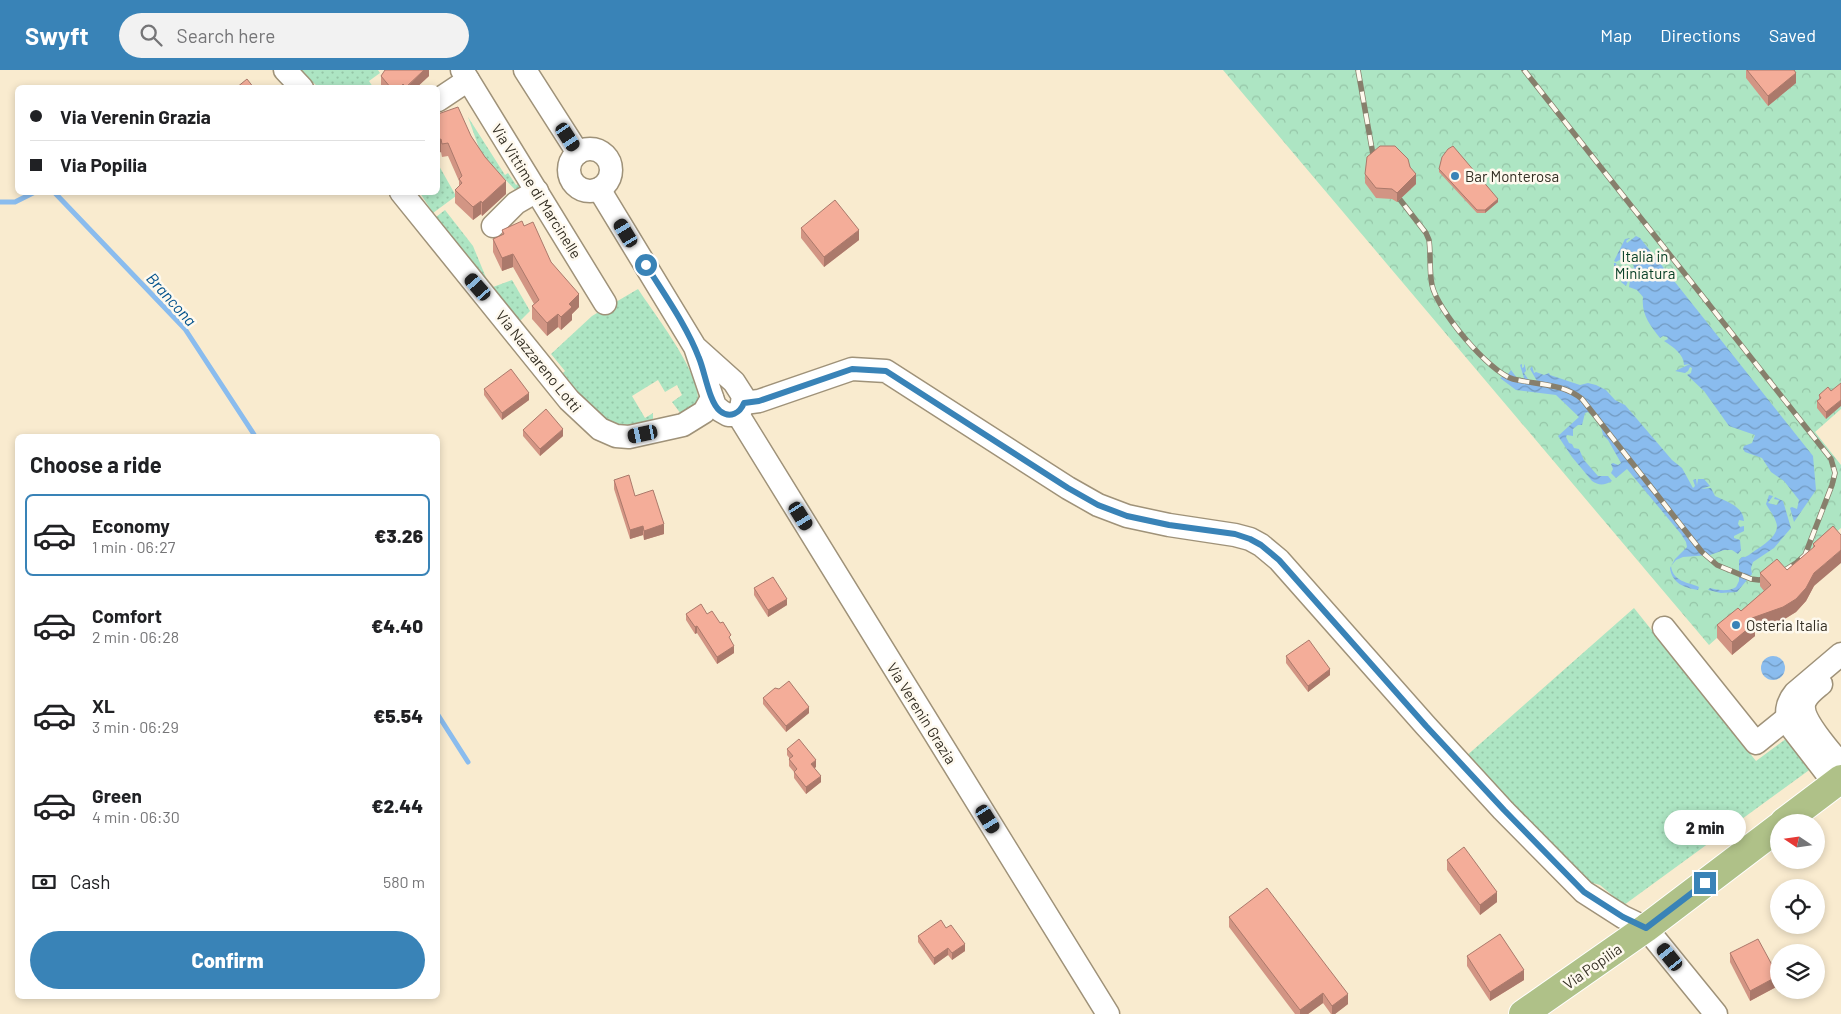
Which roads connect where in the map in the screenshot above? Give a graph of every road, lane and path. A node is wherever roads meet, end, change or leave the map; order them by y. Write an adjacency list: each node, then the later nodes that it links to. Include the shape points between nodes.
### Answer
1 (286, 70): 4 (street)
2 (525, 70): 6 (street)
3 (465, 75): 5 (street, Via Vittime di Marcinelle); 8 (street, Via Vittime di Marcinelle)
4 (299, 85)
5 (440, 98)
6 (578, 153): 7 (street, via 569,169 572,181 581,189); 7 (street, via 595,150 608,161 610,177)
7 (599, 189): 12 (street, Via Verenin Grazia)
8 (537, 192): 10 (street, via 516,203); 11 (street, Via Vittime di Marcinelle)
9 (403, 195): 15 (street, Via Nazzareno Lotti, via 570,400 600,429 629,437)
10 (493, 226)
11 (605, 303)
12 (695, 347): 13 (street, Via Verenin Grazia); 14 (street, Via Verenin Grazia, via 741,391)
13 (712, 398): 14 (street, Via Verenin Grazia, via 721,412); 15 (street, Via Nazzareno Lotti, via 704,412)
14 (736, 410): 15 (street); 23 (street, via 852,369 886,371 1098,505 1127,516 1169,525 1235,534 1261,545 1279,560 1490,796 1584,892); 24 (street, Via Verenin Grazia)
15 (683, 425)
16 (1664, 628): 19 (street, via 1756,743)
17 (1841, 654): 19 (street, via 1789,700)
18 (1841, 667): 20 (street, via 1810,693 1804,711)
19 (1787, 718): 20 (street)
20 (1839, 776): 21 (main road)
21 (1794, 814)
22 (1770, 834): 23 (main road, Via Popilia)
23 (1646, 928): 25 (main road, Via Popilia); 26 (street)
24 (1108, 1014)
25 (1523, 1014)
26 (1716, 1014)

